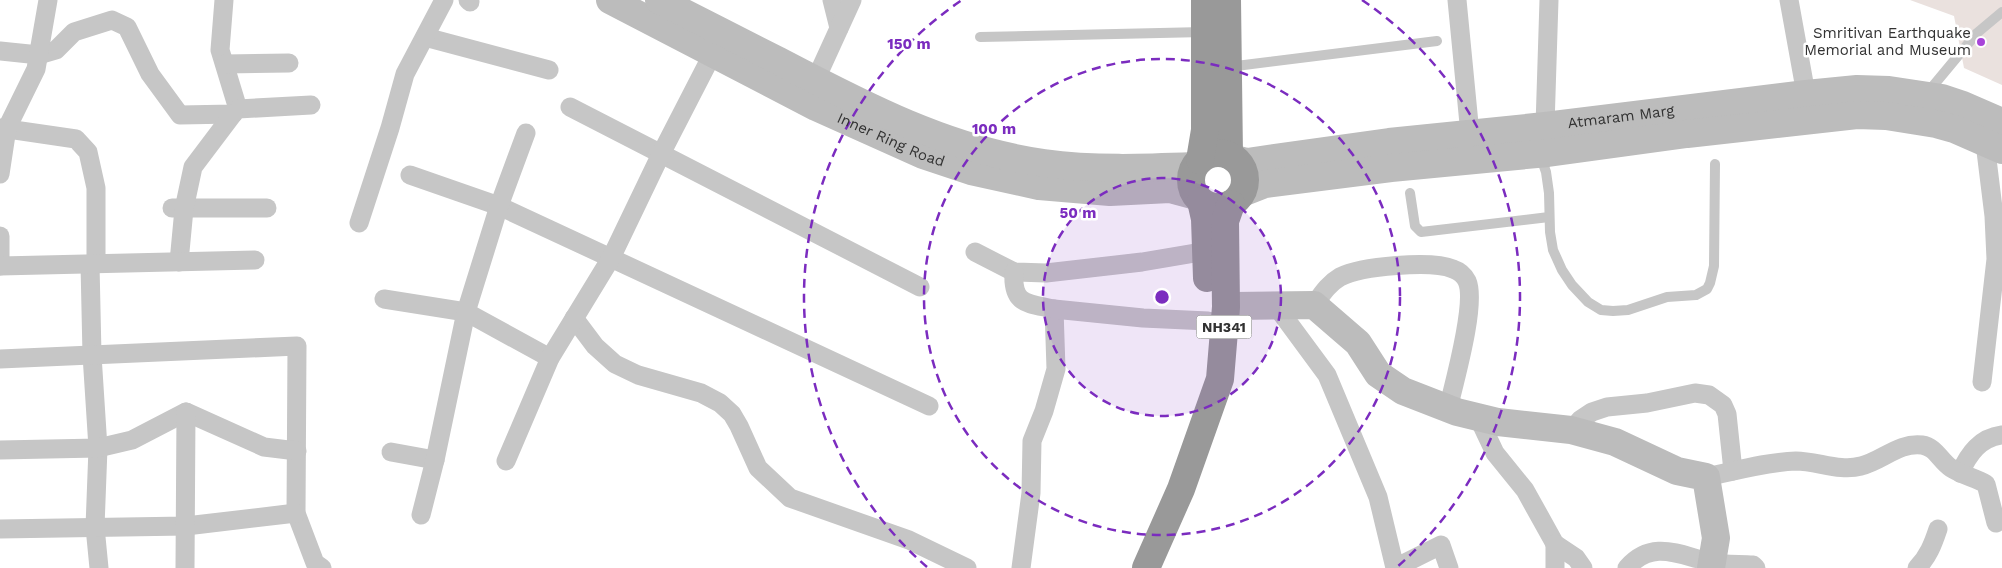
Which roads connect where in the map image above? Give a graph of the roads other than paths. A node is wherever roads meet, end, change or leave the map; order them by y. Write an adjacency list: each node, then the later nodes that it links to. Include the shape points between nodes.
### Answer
1 (48, 0): 21 (street)
2 (224, 0): 23 (street, via 220,50)
3 (444, 0): 16 (street)
4 (610, 0): 20 (main road, Inner Ring Road)
5 (659, 0): 26 (main road, Inner Ring Road)
6 (832, 0): 14 (street)
7 (852, 0): 14 (street)
8 (1205, 0): 15 (highway, NH341)
9 (1227, 0): 24 (highway, NH341)
10 (1457, 0): 36 (street)
11 (1549, 0): 33 (street)
12 (1789, 0): 27 (street)
13 (2002, 12): 28 (lane, via 1977,34)
14 (839, 28): 26 (street)
15 (1205, 32): 17 (lane); 41 (highway, NH341, via 1205,130)
16 (425, 37): 25 (street); 52 (street, via 404,74)
17 (980, 37)
18 (1437, 41): 24 (lane)
19 (0, 51): 21 (street)
20 (714, 53): 39 (street); 46 (main road, Inner Ring Road, via 816,107 924,155 972,171 1040,186 1110,192 1170,190)
21 (39, 55): 31 (street, via 56,50 74,32 112,20 127,27 150,74 180,115); 34 (street, via 36,69)
22 (289, 63): 23 (street)
23 (224, 64): 31 (street)
24 (1227, 67): 40 (highway, NH341)
25 (550, 70)
26 (815, 81): 41 (main road, Inner Ring Road, via 932,134 977,149 1043,163 1111,169)
27 (1806, 94): 28 (main road, Atmaram Marg, via 1857,89); 33 (main road, Atmaram Marg)
28 (1926, 95): 32 (main road, Atmaram Marg, via 1963,105)
29 (311, 104): 31 (street)
30 (570, 107): 39 (street)
31 (236, 112): 49 (street, via 193,166)
32 (2002, 122)
33 (1545, 126): 36 (main road, Atmaram Marg)
34 (4, 128): 43 (street); 59 (street, via 76,139 88,152 96,188)
35 (526, 133): 48 (street)
36 (1470, 134): 40 (main road, Atmaram Marg, via 1247,162)
37 (1994, 147): 38 (main road, Atmaram Marg, via 1936,124 1858,115); 74 (street, via 1996,259)
38 (1539, 153): 47 (main road, Atmaram Marg, via 1265,184); 51 (lane, via 1546,172)
39 (661, 154): 56 (street); 62 (street)
40 (1232, 157): 41 (highway, via 1214,153); 47 (highway, NH341, via 1241,164 1245,179)
41 (1197, 163): 46 (highway, NH341, via 1191,181)
42 (1715, 164): 51 (lane, via 1713,273 1707,289 1696,295 1653,300 1628,310 1601,310 1588,302 1562,270 1553,250)
43 (0, 174)
44 (410, 174): 48 (street)
45 (1410, 193): 51 (lane, via 1416,226 1421,232)
46 (1199, 198): 47 (highway, via 1216,207); 54 (highway, NH341, via 1206,219)
47 (1236, 199): 81 (highway, NH341, via 1225,221 1226,307 1220,379)
48 (499, 206): 56 (street); 68 (street)
49 (177, 208): 50 (street); 58 (street)
50 (267, 208)
51 (1549, 217)
52 (359, 223)
53 (0, 236): 60 (street)
54 (1206, 251): 61 (street, via 1046,273); 70 (highway, NH341)
55 (975, 252): 61 (street)
56 (610, 258): 69 (street); 75 (street)
57 (255, 260): 58 (street)
58 (179, 262): 59 (street)
59 (93, 264): 60 (street); 71 (street)
60 (0, 266)
61 (1014, 272): 67 (street, via 1013,286 1021,299)
62 (920, 287)
63 (384, 299): 68 (street)
64 (1314, 305): 66 (main road); 76 (main road, via 1358,343 1378,374 1403,391); 76 (street, via 1328,285 1342,276 1363,270 1440,265 1462,274 1470,290 1467,326)
65 (1236, 306): 66 (main road)
66 (1276, 306): 107 (street, via 1328,375 1378,497 1395,568 1441,544)
67 (1054, 309): 70 (street); 105 (street, via 1056,369 1032,441 1031,493)
68 (466, 312): 72 (street); 86 (street)
69 (574, 318): 72 (street); 104 (street, via 595,346 616,364 638,375 700,393 720,403 732,414 758,468 790,498 909,540)
70 (1208, 321): 81 (highway, NH341, via 1206,376)
71 (92, 355): 73 (street); 82 (street); 84 (street, via 297,346)
72 (550, 358): 87 (street)
73 (0, 359)
74 (1982, 382)
75 (929, 406)
76 (1448, 409): 78 (main road)
77 (186, 412): 82 (street, via 132,440); 84 (street, via 264,447); 95 (street)
78 (1478, 417): 79 (main road); 99 (street, via 1495,453 1525,490)
79 (1571, 430): 88 (street, via 1592,412 1607,407 1695,393 1709,395 1723,405 1726,414); 90 (main road, via 1615,442 1677,471)
80 (2002, 434): 89 (street, via 1981,441 1967,457)
81 (1196, 447): 106 (highway, NH341)
82 (98, 448): 83 (street); 96 (street)
83 (0, 450)
84 (297, 451): 92 (street)
85 (391, 452): 86 (street)
86 (435, 460): 93 (street)
87 (506, 461)
88 (1733, 471): 89 (street, via 1797,461 1844,468 1860,467 1905,445 1923,445 1934,450 1950,468); 90 (street)
89 (1960, 472): 91 (street, via 1986,484)
90 (1706, 477): 100 (main road, via 1716,538)
91 (1996, 497): 94 (street)
92 (296, 513): 95 (street); 103 (street, via 315,564)
93 (421, 515)
94 (1996, 523)
95 (186, 526): 96 (street); 102 (street)
96 (96, 527): 97 (street); 101 (street)
97 (0, 529)
98 (1938, 529): 112 (street, via 1928,554)
99 (1555, 544): 108 (street); 109 (street, via 1576,558)
100 (1711, 565): 110 (street, via 1668,551 1656,551 1645,554); 111 (street, via 1753,565)
101 (99, 568)
102 (185, 568)
103 (322, 568)
104 (967, 568)
105 (1021, 568)
106 (1146, 568)
107 (1449, 568)
108 (1555, 568)
109 (1583, 568)
110 (1626, 568)
111 (1756, 568)
112 (1917, 568)

